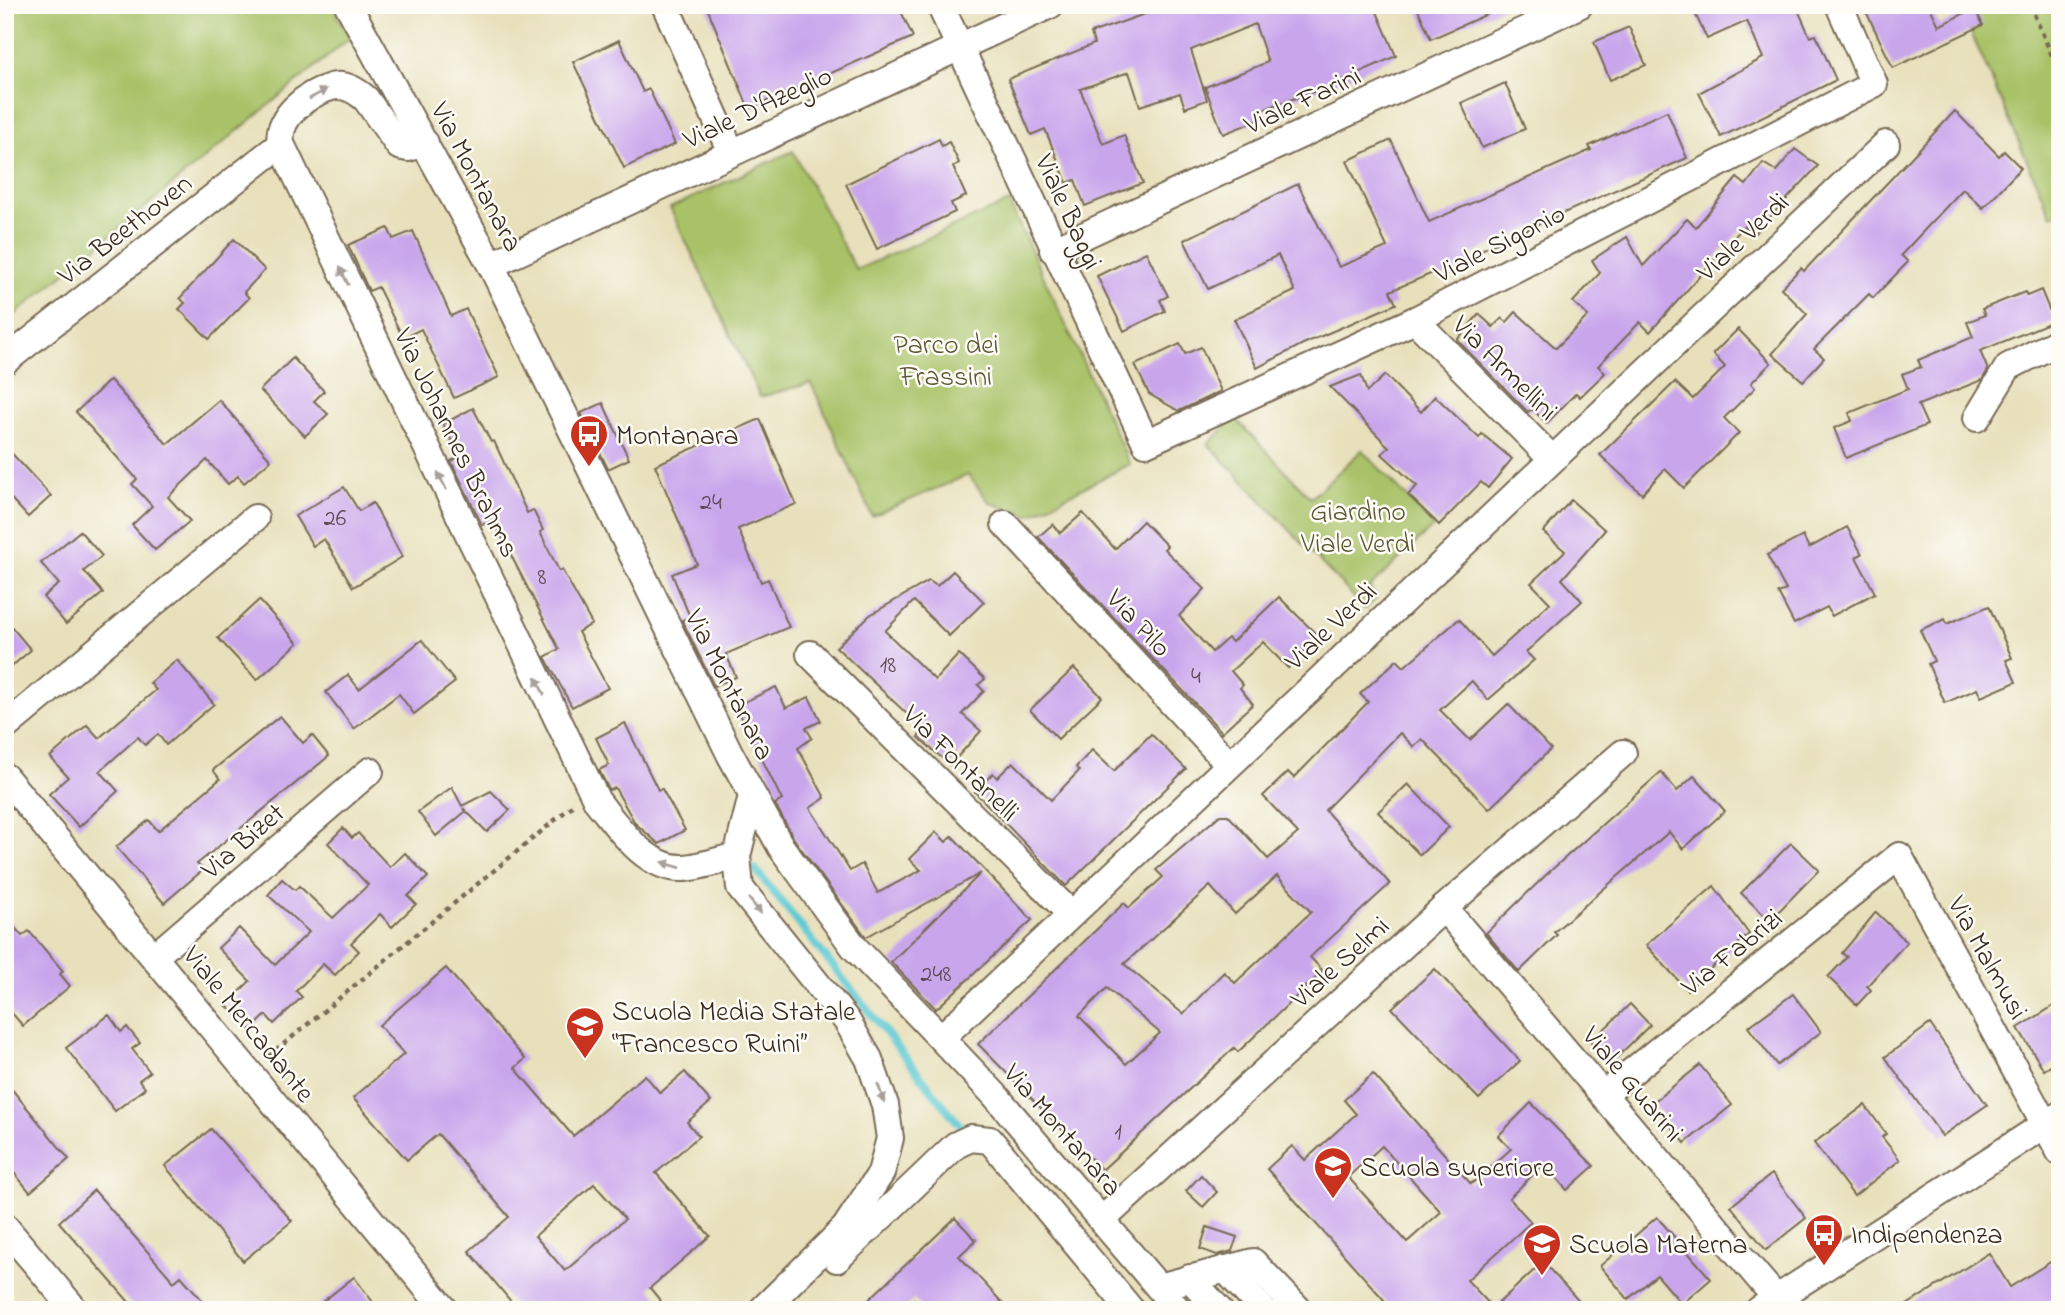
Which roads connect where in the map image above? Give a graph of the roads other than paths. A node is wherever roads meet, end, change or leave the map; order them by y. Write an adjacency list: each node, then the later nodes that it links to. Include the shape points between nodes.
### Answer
1 (348, 5): 8 (street, Via Montanara)
2 (665, 5): 11 (street)
3 (940, 5): 7 (street, Viale Baggi)
4 (1050, 5): 7 (street, Viale D'Azeglio)
5 (1579, 5): 12 (street, Viale Farini)
6 (1839, 5): 14 (street, Viale Sigonio, via 1874,84)
7 (959, 47): 11 (street, Viale D'Azeglio); 12 (street, Viale Baggi)
8 (425, 143): 9 (street, one-way to 8, via 279,133 291,112 340,86 366,99 398,146); 13 (street, Via Montanara)
9 (281, 144): 16 (street, Via Beethoven); 29 (street, Via Johannes Brahms, one-way to 9, via 683,868 661,863 638,849 591,790)
10 (1886, 144): 19 (street, Viale Verdi)
11 (731, 152): 13 (street, Viale D'Azeglio)
12 (1053, 250): 18 (street, Viale Baggi)
13 (491, 265): 28 (street, Via Montanara)
14 (1415, 320): 18 (street, Viale Sigonio); 19 (street, Via Armellini)
15 (2060, 341): 17 (street, via 2008,367)
16 (5, 361)
17 (1978, 418)
18 (1146, 443)
19 (1551, 458): 25 (street, Viale Verdi)
20 (255, 518): 23 (street)
21 (1005, 524): 25 (street, Via Pilo)
22 (810, 654): 32 (street, Via Fontanelli)
23 (5, 727)
24 (1623, 753): 31 (street, Viale Selmi)
25 (1229, 764): 32 (street, Viale Verdi)
26 (370, 771): 33 (street, Via Bizet)
27 (5, 777): 33 (street, Viale Mercadante)
28 (751, 796): 29 (street); 34 (street, Via Montanara, via 781,847 854,947)
29 (737, 856): 41 (street, one-way to 41, via 740,888 847,1021 869,1059 885,1105 890,1138 881,1173 845,1228)
30 (1899, 856): 35 (street, Via Fabrizi); 36 (street, Via Malmusi)
31 (1444, 908): 35 (street, Viale Guarini); 38 (street, Viale Selmi)
32 (1071, 914): 34 (street, Viale Verdi)
33 (155, 956): 46 (street, Viale Mercadante)
34 (941, 1038): 38 (street, Via Montanara)
35 (1603, 1095): 44 (street, Viale Guarini)
36 (2052, 1120): 37 (street, Via Malmusi); 44 (street)
37 (2060, 1152)
38 (1102, 1220): 43 (street, Via Montanara)
39 (5, 1227): 45 (street)
40 (1225, 1269): 42 (street); 51 (street); 52 (street, via 1253,1262)
41 (797, 1278): 47 (street); 48 (street, via 819,1276 956,1145 971,1138 989,1140)
42 (1190, 1278): 43 (street); 50 (street)
43 (1159, 1287): 49 (street, Via Montanara)
44 (1767, 1304)
45 (75, 1310)
46 (445, 1310)
47 (762, 1310)
48 (1131, 1310)
49 (1178, 1310)
50 (1219, 1310)
51 (1263, 1310)
52 (1300, 1310)

